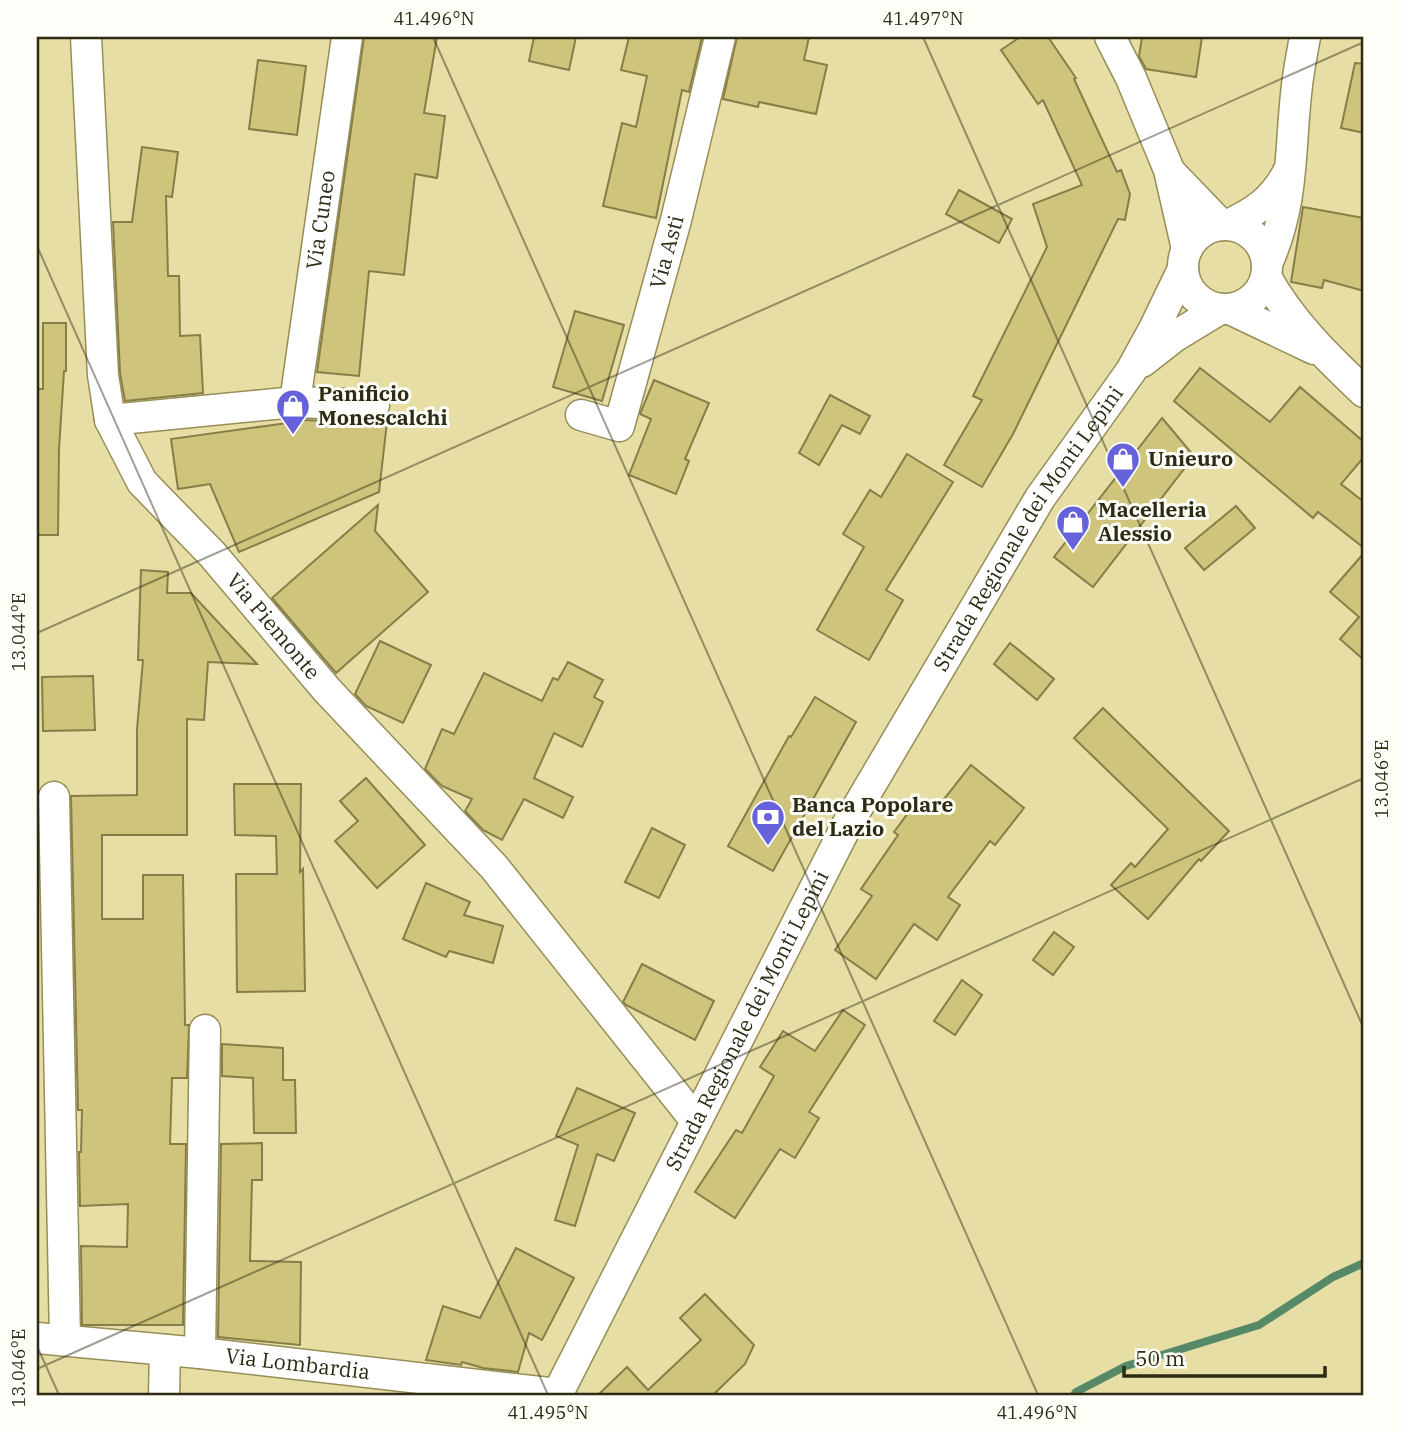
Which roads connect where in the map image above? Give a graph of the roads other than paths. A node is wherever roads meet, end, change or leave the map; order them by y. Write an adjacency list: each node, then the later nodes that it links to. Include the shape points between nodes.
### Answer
1 (86, 37): 18 (street, Via Piemonte, via 103,375)
2 (347, 37): 15 (street, Via Cuneo)
3 (720, 37): 17 (street, Via Asti, via 619,426)
4 (1110, 37): 7 (street)
5 (1305, 37): 6 (street)
6 (1291, 166): 8 (street, via 1271,199); 10 (street, via 1284,218)
7 (1169, 170): 8 (street); 9 (street)
8 (1224, 225): 9 (street, via 1201,232); 10 (street, via 1250,233 1264,253)
9 (1185, 259): 11 (street, via 1190,291 1199,300); 13 (street, Strada Regionale dei Monti Lepini)
10 (1266, 271): 11 (street, via 1255,296 1244,305); 12 (street, via 1291,316)
11 (1225, 309): 12 (street); 13 (street, Strada Regionale dei Monti Lepini, via 1174,337)
12 (1324, 354): 14 (street)
13 (1131, 371): 21 (street, Strada Regionale dei Monti Lepini, via 1040,498 847,825)
14 (1364, 392)
15 (295, 402): 16 (street); 18 (street)
16 (374, 405)
17 (580, 415)
18 (110, 420): 21 (street, Via Piemonte, via 142,482 212,554 327,690 494,867)
19 (54, 797): 22 (street)
20 (205, 1030): 24 (street)
21 (696, 1121): 26 (street, Strada Regionale dei Monti Lepini)
22 (51, 1339): 23 (street, Via Lombardia)
23 (165, 1350): 24 (street, Via Lombardia); 25 (street)
24 (200, 1353): 26 (street, Via Lombardia)
25 (164, 1395)
26 (557, 1395)

